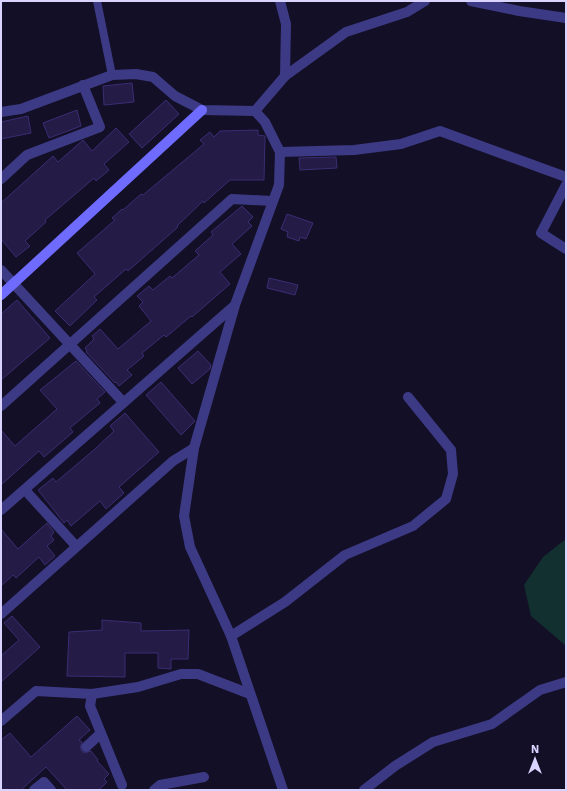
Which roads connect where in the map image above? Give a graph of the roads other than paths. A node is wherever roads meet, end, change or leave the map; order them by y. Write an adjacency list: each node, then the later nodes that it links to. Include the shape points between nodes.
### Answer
1 (97, 1): 6 (lane)
2 (280, 1): 7 (street, via 286,24)
3 (471, 1): 5 (street)
4 (419, 3): 7 (street, via 407,12 346,32)
5 (566, 18)
6 (112, 75): 8 (street); 9 (street, via 136,74 153,77 175,96)
7 (285, 76): 10 (street)
8 (82, 85): 11 (street, via 21,109); 14 (street, via 100,127 27,155)
9 (202, 110): 10 (street); 19 (street)
10 (255, 111): 12 (street, via 265,122)
11 (1, 112)
12 (280, 152): 13 (street, via 354,150 401,144 440,131); 16 (street, via 279,185)
13 (566, 177)
14 (1, 179)
15 (566, 185): 17 (street, via 541,233)
16 (272, 201): 21 (street); 22 (street, via 232,199)
17 (566, 248)
18 (1, 270): 19 (street)
19 (13, 284): 20 (street); 22 (street)
20 (1, 295)
21 (235, 305): 24 (street); 26 (street)
22 (69, 344): 24 (street); 25 (street)
23 (408, 397): 31 (street, via 450,450 454,474 446,499 413,526 345,555 285,602)
24 (124, 402): 27 (street)
25 (1, 406)
26 (194, 448): 29 (street, via 173,461); 31 (street, via 184,516 190,547)
27 (24, 490): 28 (street); 29 (street)
28 (1, 510)
29 (76, 546): 30 (street)
30 (1, 614)
31 (231, 636): 34 (street)
32 (566, 682): 44 (street, via 540,690 492,724 433,742)
33 (92, 694): 34 (street, via 138,687 182,674 198,674); 35 (street, via 36,691); 36 (street, via 90,706)
34 (250, 694): 43 (street)
35 (1, 722)
36 (100, 734): 37 (street); 39 (street)
37 (86, 747)
38 (204, 777): 42 (street, via 160,785)
39 (122, 786)
40 (34, 790): 41 (street, via 44,782)
41 (51, 790)
42 (154, 790)
43 (283, 790)
44 (364, 790)

